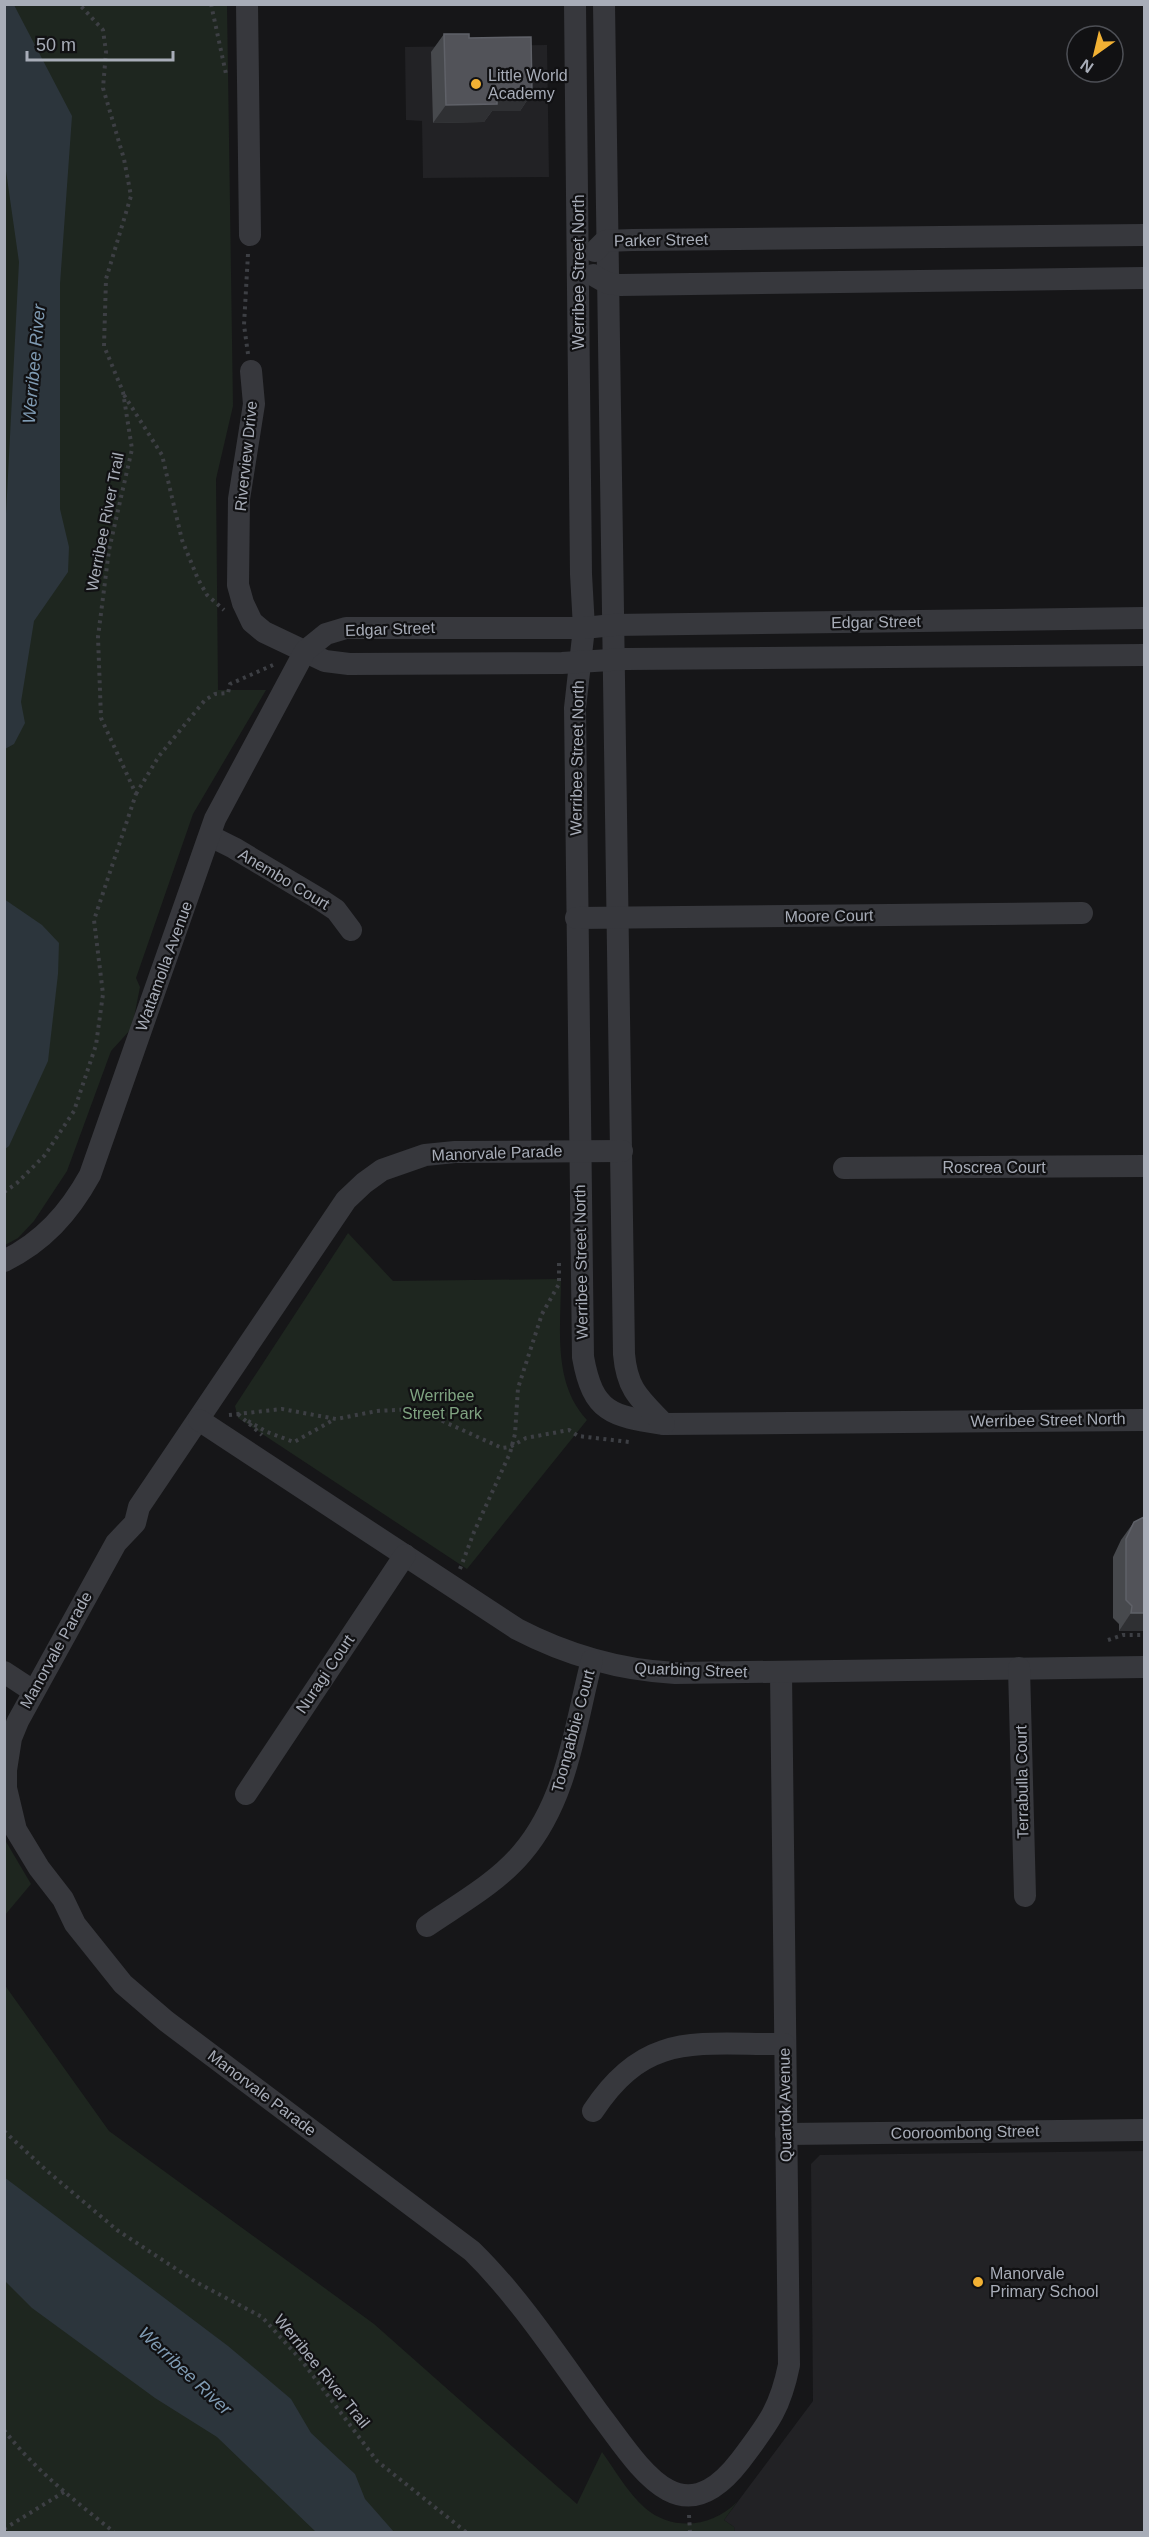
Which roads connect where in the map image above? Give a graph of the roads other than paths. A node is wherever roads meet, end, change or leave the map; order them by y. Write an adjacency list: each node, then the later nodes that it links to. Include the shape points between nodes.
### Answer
1 (247, 4): 4 (street)
2 (575, 4): 7 (street, Werribee Street North)
3 (604, 4): 6 (street, Werribee Street North)
4 (250, 235)
5 (1144, 235): 6 (street, Parker Street)
6 (605, 241): 7 (street, Parker Street); 9 (street, Werribee Street North)
7 (579, 267): 9 (street); 13 (street, Werribee Street North)
8 (1144, 278): 9 (street)
9 (607, 283): 12 (street, Werribee Street North)
10 (251, 372): 14 (street, Riverview Drive, via 254,404 239,499 238,585 252,622 264,632)
11 (1144, 618): 12 (street, Edgar Street)
12 (613, 625): 13 (street, Edgar Street); 16 (street, Werribee Street North)
13 (584, 628): 14 (street, Edgar Street, via 346,628 326,634); 17 (street, Werribee Street North)
14 (305, 651): 17 (street, Edgar Street, via 325,661 349,664); 18 (street, Wattamolla Avenue, via 215,819)
15 (1144, 655): 16 (street, Edgar Street)
16 (614, 661): 17 (street, Edgar Street); 21 (street, Werribee Street North)
17 (580, 663): 20 (street, Werribee Street North, via 575,708)
18 (210, 837): 22 (street, Anembo Court, via 321,900 336,910); 27 (street, Wattamolla Avenue, via 90,1175 61,1220)
19 (1082, 913): 21 (street, Moore Court)
20 (576, 918): 21 (street, Moore Court); 23 (street, Werribee Street North)
21 (618, 919): 24 (street, Werribee Street North)
22 (351, 930)
23 (579, 1150): 24 (street, Manorvale Parade); 28 (street, Manorvale Parade, via 425,1155 382,1170 346,1200 331,1220); 30 (street, Werribee Street North, via 583,1358 587,1381 604,1405 622,1417)
24 (622, 1151): 30 (street, Werribee Street North, via 626,1376 638,1397)
25 (1144, 1166): 26 (street, Roscrea Court)
26 (844, 1168)
27 (4, 1262)
28 (199, 1420): 31 (street, Quarbing Street); 37 (street, Manorvale Parade, via 139,1507 131,1528 116,1543)
29 (1144, 1420): 30 (street, Werribee Street North)
30 (664, 1424)
31 (405, 1555): 32 (street, Quarbing Street, via 539,1640); 38 (street, Nuragi Court)
32 (592, 1659): 36 (street, Quarbing Street, via 647,1671); 40 (street, Toongabbie Court, via 562,1782 547,1816 522,1854 495,1879)
33 (1144, 1667): 34 (street, Quarbing Street)
34 (1019, 1668): 36 (street, Quarbing Street); 39 (street, Terrabulla Court)
35 (4, 1672): 37 (street)
36 (781, 1672): 41 (street, Quartok Avenue)
37 (33, 1691): 45 (street, Manorvale Parade, via 10,1745 6,1788 9,1806 26,1848 57,1890 69,1917 109,1967 166,2021 472,2251 512,2296 628,2451 662,2486)
38 (246, 1794)
39 (1025, 1896)
40 (428, 1926)
41 (784, 2044): 42 (street, via 691,2045 659,2051 618,2078); 44 (street, Quartok Avenue)
42 (593, 2111)
43 (1144, 2130): 44 (street, Cooroombong Street)
44 (786, 2134): 45 (street, Quartok Avenue, via 789,2365 785,2386 775,2415 726,2480 708,2491)
45 (688, 2495)

